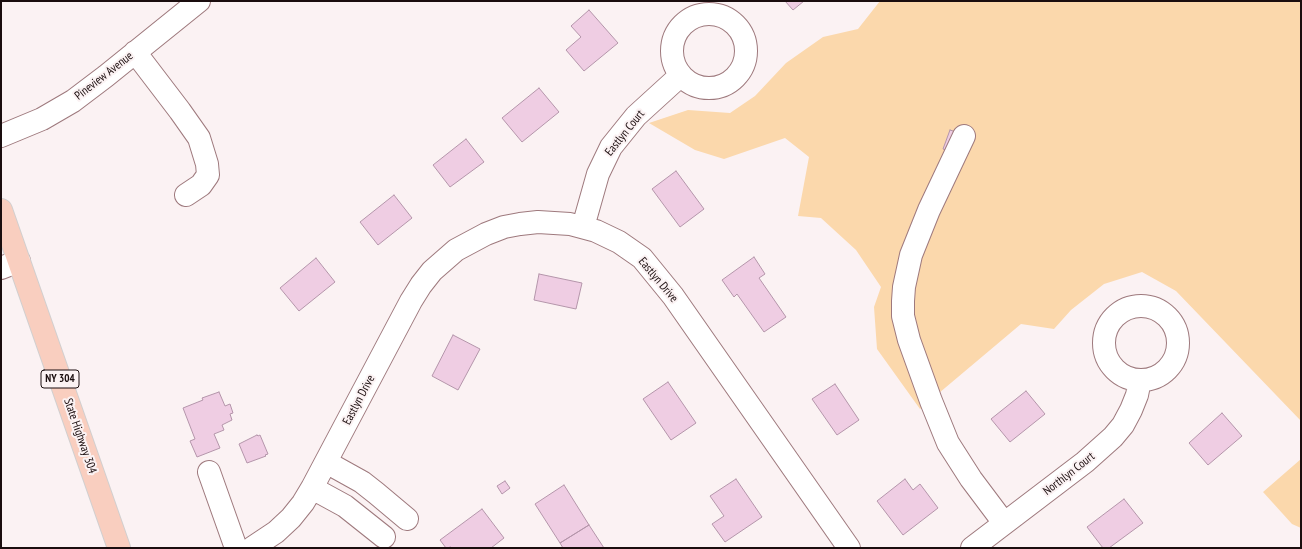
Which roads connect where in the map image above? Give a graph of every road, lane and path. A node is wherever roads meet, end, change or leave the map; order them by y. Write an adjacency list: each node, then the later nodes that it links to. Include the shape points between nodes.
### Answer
1 (199, 1): 2 (street, Pineview Avenue)
2 (135, 52): 4 (street, Pineview Avenue, via 68,104 42,119); 6 (street, via 199,138 208,175 201,185)
3 (681, 74): 8 (street, Eastlyn Court, via 636,116 611,148 598,174)
4 (1, 136)
5 (964, 136): 15 (street, via 911,255 904,287 904,316 911,347 948,443 971,480)
6 (186, 195)
7 (1, 210): 9 (main road, State Highway 304 / NY 304)
8 (583, 227): 11 (street, Eastlyn Drive, via 538,222 504,227 469,242 444,259 421,285 411,301); 20 (street, Eastlyn Drive, via 619,242 642,258 652,270 673,296)
9 (10, 264): 17 (main road, State Highway 304 / NY 304)
10 (1140, 380): 15 (street, Northlyn Court, via 1131,410 1113,438)
11 (326, 462): 13 (street, Eastlyn Drive); 14 (street, via 362,482)
12 (209, 472): 18 (street)
13 (312, 488): 16 (street, via 345,506); 19 (street, Eastlyn Drive, via 291,518)
14 (407, 519)
15 (1004, 523): 21 (street, Northlyn Court)
16 (384, 537)
17 (119, 548)
18 (236, 548)
19 (252, 548)
20 (849, 548)
21 (972, 548)

